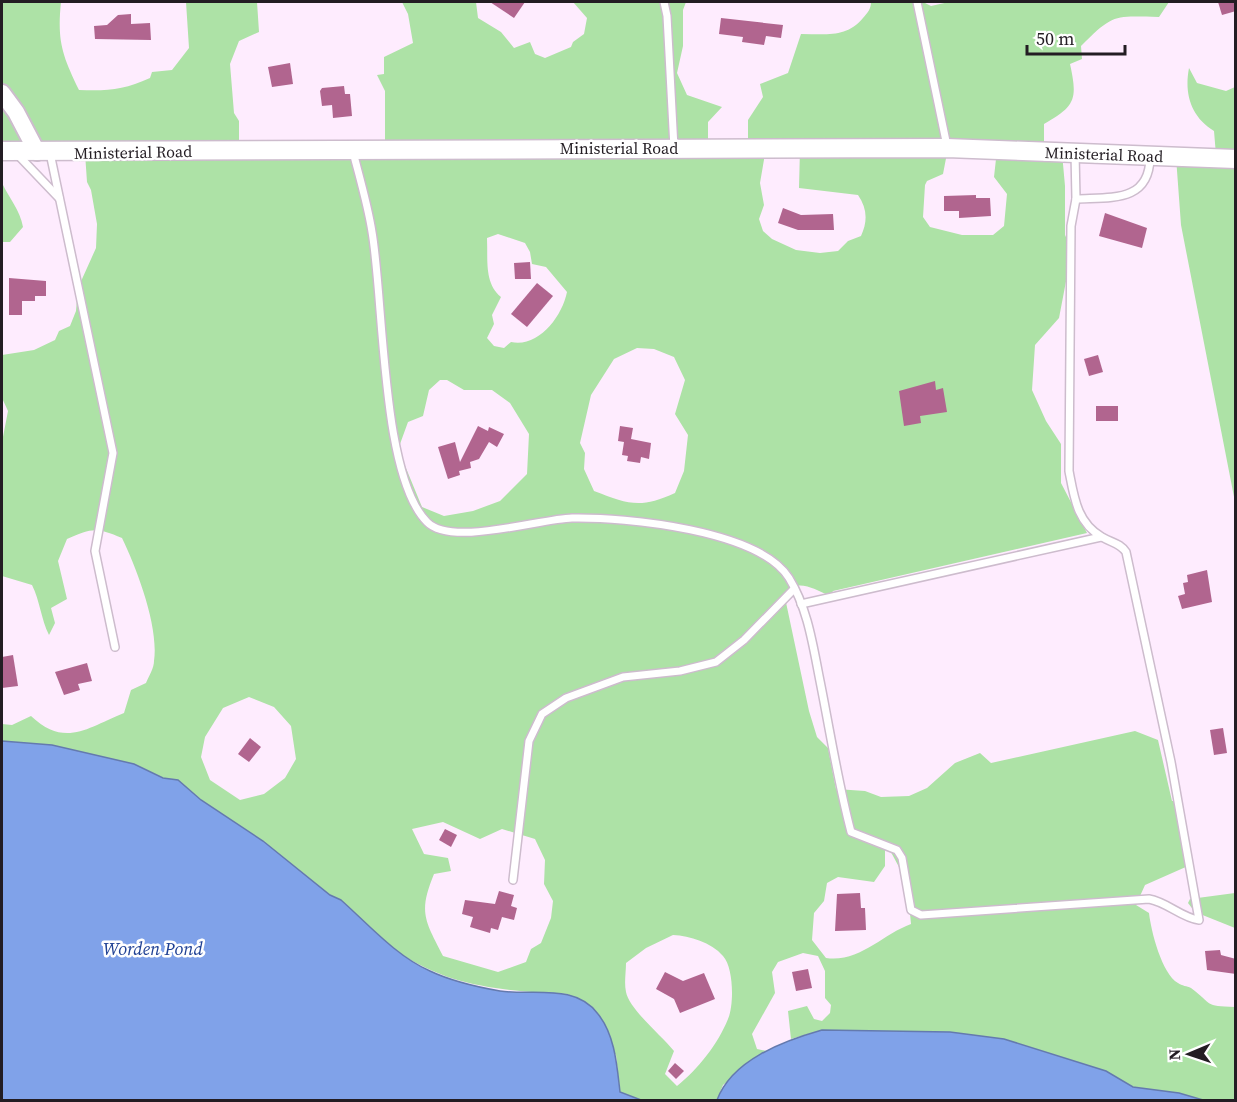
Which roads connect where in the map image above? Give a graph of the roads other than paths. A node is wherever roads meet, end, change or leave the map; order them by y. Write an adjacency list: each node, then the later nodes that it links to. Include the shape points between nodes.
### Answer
1 (664, 2): 4 (lane)
2 (917, 2): 5 (lane)
3 (2, 93): 8 (street)
4 (674, 148): 5 (main road, Ministerial Road); 6 (main road, Ministerial Road)
5 (947, 148): 9 (main road, Ministerial Road)
6 (353, 150): 8 (main road, Ministerial Road); 15 (lane, via 372,232 395,449 411,500 428,524 453,533 571,518 630,521 708,532 776,562)
7 (8, 152): 8 (main road, Ministerial Road); 13 (lane)
8 (44, 153): 13 (lane)
9 (1075, 153): 10 (main road, Ministerial Road); 12 (lane)
10 (1150, 156): 11 (main road, Ministerial Road); 12 (lane, via 1146,182 1135,191 1122,196)
11 (1236, 159)
12 (1076, 199): 14 (lane, via 1071,226 1069,471 1082,520)
13 (60, 200): 17 (lane, via 113,453 95,551)
14 (1101, 537): 16 (lane); 16 (lane, via 1121,545 1126,552 1171,762 1199,920 1149,898 921,915 911,910 902,858 897,850 851,832 807,617)
15 (794, 589): 16 (lane); 18 (lane, via 744,640 716,662 680,671 623,677 566,698 542,714 529,741)
16 (801, 604)
17 (115, 647)
18 (513, 880)

